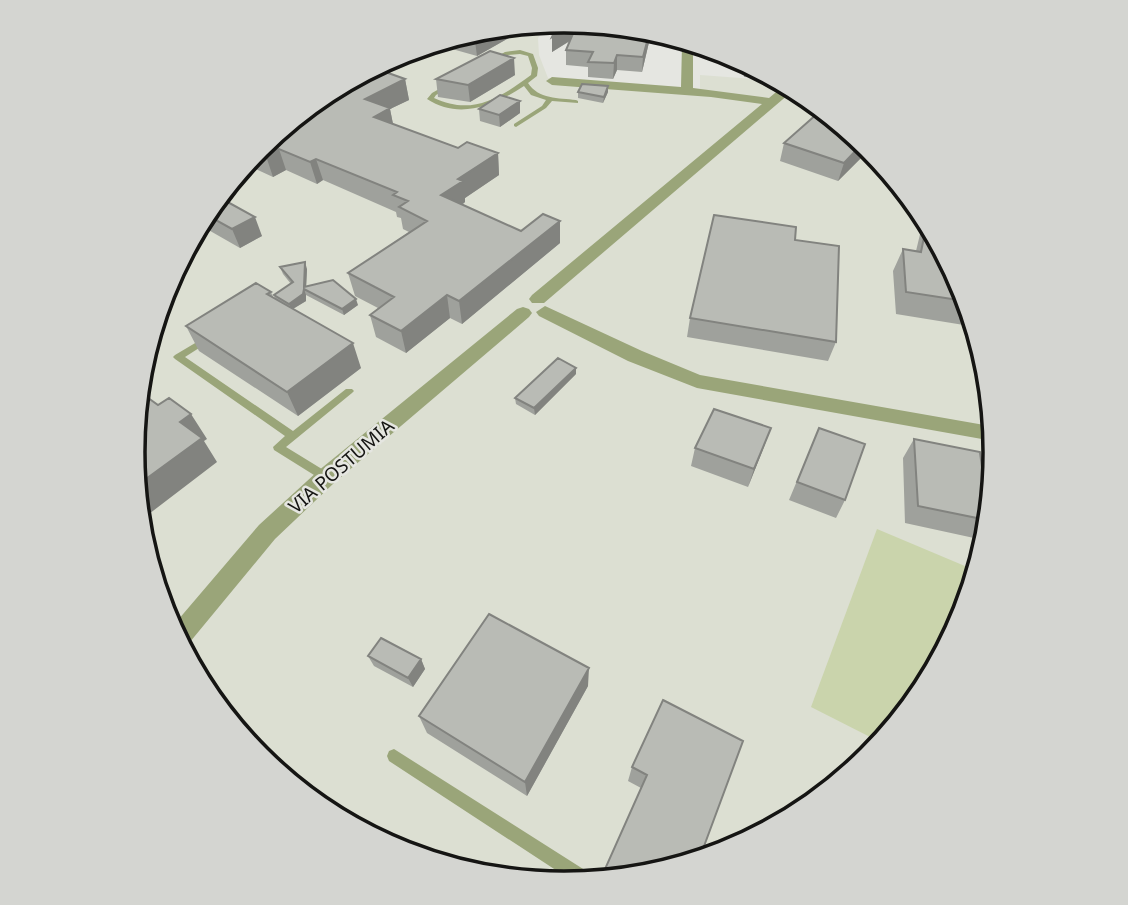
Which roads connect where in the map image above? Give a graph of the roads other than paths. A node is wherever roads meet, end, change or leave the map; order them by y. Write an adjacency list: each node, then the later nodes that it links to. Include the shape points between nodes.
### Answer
1 (687, 52): 4 (street)
2 (545, 80): 3 (lane); 4 (street)
3 (527, 82): 3 (lane, via 534,76 531,55 511,52 429,98 451,108 478,109); 6 (lane, via 537,96)
4 (687, 91): 8 (street)
5 (782, 94): 8 (street, VIA POSTUMIA)
6 (550, 99): 7 (lane); 9 (lane)
7 (576, 102)
8 (772, 102): 10 (street, VIA POSTUMIA)
9 (516, 125)
10 (535, 308): 13 (street, via 697,381); 15 (street, VIA POSTUMIA)
11 (221, 329): 14 (lane, via 178,357)
12 (349, 391): 14 (lane)
13 (982, 432)
14 (293, 436): 15 (lane, via 278,447)
15 (326, 477): 16 (street, VIA POSTUMIA, via 267,532)
16 (185, 631)
17 (394, 755): 18 (lane)
18 (571, 872)

